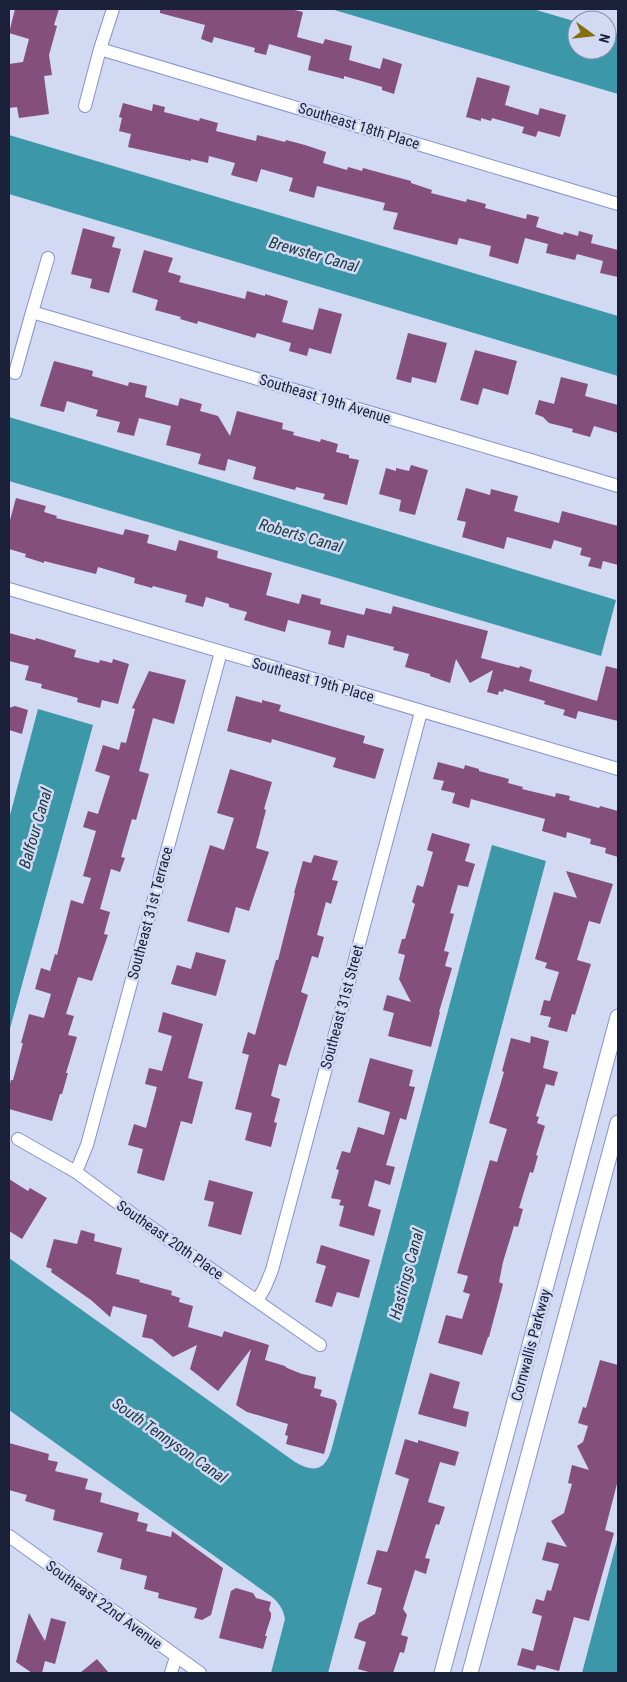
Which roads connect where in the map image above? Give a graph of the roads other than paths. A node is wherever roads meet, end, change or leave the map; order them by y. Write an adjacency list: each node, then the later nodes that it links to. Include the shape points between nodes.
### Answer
1 (113, 9): 2 (street)
2 (100, 49): 3 (street); 4 (street, Southeast 18th Place)
3 (85, 106)
4 (618, 204)
5 (48, 258): 6 (street)
6 (32, 312): 7 (street); 8 (street, Southeast 19th Avenue)
7 (15, 373)
8 (618, 486)
9 (9, 589): 10 (street, Southeast 19th Place)
10 (221, 652): 11 (street, Southeast 19th Place); 17 (street, Southeast 31st Terrace, via 87,1145)
11 (421, 712): 12 (street, Southeast 19th Place); 18 (street, Southeast 31st Street, via 272,1270)
12 (618, 769)
13 (618, 1017): 14 (street, Cornwallis Parkway)
14 (591, 1121): 15 (street); 20 (street, Cornwallis Parkway)
15 (618, 1127): 21 (street, Cornwallis Parkway)
16 (18, 1139): 17 (street, Southeast 20th Place)
17 (76, 1172): 18 (street, Southeast 20th Place)
18 (258, 1301): 19 (street, Southeast 20th Place)
19 (320, 1345)
20 (484, 1521): 21 (street); 26 (street, Cornwallis Parkway)
21 (509, 1528): 27 (street, Cornwallis Parkway)
22 (9, 1536): 23 (street, Southeast 22nd Avenue)
23 (176, 1657): 24 (street); 25 (street, Southeast 22nd Avenue)
24 (170, 1673)
25 (200, 1673)
26 (442, 1673)
27 (470, 1673)

